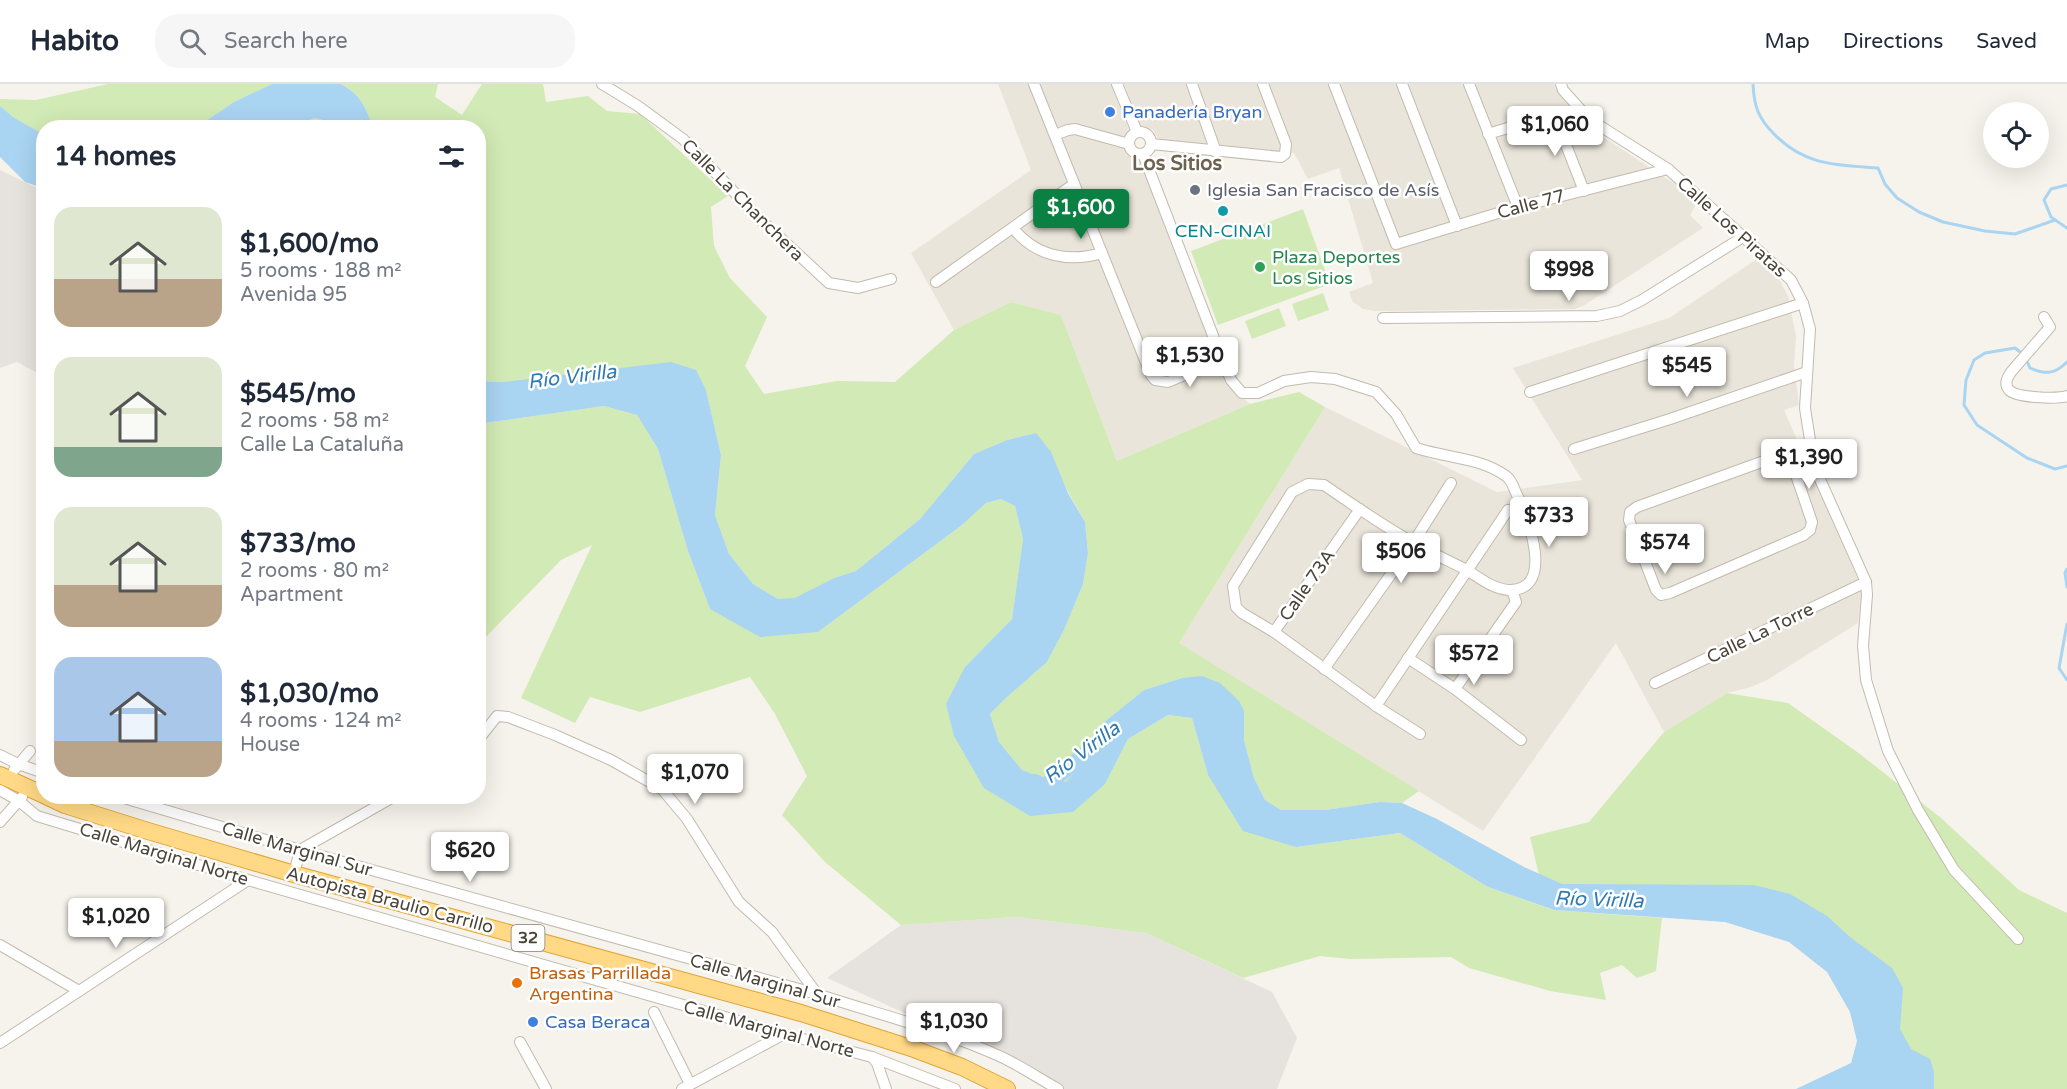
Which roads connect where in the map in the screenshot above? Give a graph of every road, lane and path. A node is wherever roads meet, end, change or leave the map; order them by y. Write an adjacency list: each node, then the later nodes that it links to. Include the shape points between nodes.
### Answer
1 (602, 84): 25 (street, Calle La Chanchera, via 683,139 829,283 858,288)
2 (1034, 84): 12 (street)
3 (1117, 84): 10 (street)
4 (1192, 84): 15 (street)
5 (1263, 84): 15 (street, via 1286,144 1285,154 1276,157)
6 (1334, 84): 21 (street, Calle 77, via 1396,244)
7 (1402, 84): 21 (street)
8 (1468, 84): 11 (street)
9 (1561, 84): 17 (street, Calle Los Piratas, via 1589,119)
10 (1137, 132): 13 (street); 14 (street, via 1149,136)
11 (1488, 134): 19 (street, via 1554,114); 20 (street)
12 (1055, 135): 13 (street, via 1075,129); 18 (street)
13 (1129, 144): 16 (street, via 1135,153)
14 (1151, 144): 15 (street); 16 (street)
15 (1216, 152)
16 (1143, 154): 30 (street)
17 (1668, 169): 19 (street, Calle 77); 23 (street, Calle Los Piratas)
18 (1074, 184): 22 (street); 24 (street)
19 (1584, 190): 20 (street, Calle 77)
20 (1518, 207): 21 (street, Calle 77)
21 (1457, 226)
22 (1013, 228): 24 (street, via 1029,245 1054,255 1076,259); 26 (street)
23 (1743, 237): 27 (street, Calle Los Piratas, via 1794,280); 29 (street, via 1620,311 1597,316)
24 (1102, 253): 30 (street, via 1155,380 1168,382)
25 (891, 279)
26 (936, 282)
27 (1803, 303): 31 (street, Calle Los Piratas, via 1810,329); 32 (street)
28 (2044, 317): 33 (street, via 2050,327 2010,372 2007,387 2016,395)
29 (1383, 318)
30 (1222, 359): 43 (street, via 1242,393 1258,393 1284,381 1311,377 1335,379 1376,392 1396,414 1416,448 1465,458 1509,478 1524,509 1536,562 1530,581 1523,588)
31 (1807, 372): 34 (street); 35 (street, Calle Los Piratas, via 1805,408)
32 (1530, 392)
33 (2067, 396)
34 (1574, 449)
35 (1814, 466): 36 (street); 42 (street, Calle Los Piratas)
36 (1796, 475): 36 (street, via 1812,522 1804,535 1670,593 1661,595 1656,590 1629,520 1630,512 1778,456 1785,458)
37 (1451, 483): 40 (street)
38 (1360, 509): 40 (street); 44 (street, Calle 73A); 44 (street, via 1324,485 1308,484 1292,492 1233,586 1236,607)
39 (1508, 510): 41 (street)
40 (1413, 543): 41 (street); 46 (street)
41 (1467, 570): 43 (street, via 1497,589); 45 (street)
42 (1866, 582): 47 (street, Calle La Torre); 67 (street, Calle Los Piratas, via 1866,680 1888,751 1954,870)
43 (1512, 590): 48 (street, via 1516,602)
44 (1274, 632): 46 (street)
45 (1408, 658): 48 (street); 49 (street)
46 (1324, 669): 49 (street)
47 (1655, 683)
48 (1455, 690): 52 (street)
49 (1376, 706): 51 (street)
50 (486, 730): 70 (street, via 497,716 508,717 612,760 655,783 682,812 739,902 772,932)
51 (1420, 734)
52 (1521, 740)
53 (30, 752): 55 (street)
54 (0, 755): 55 (street)
55 (18, 764): 56 (street); 57 (street)
56 (36, 770)
57 (3, 781): 58 (highway, Autopista Braulio Carrillo / 32)
58 (23, 794): 59 (highway, Autopista Braulio Carrillo / 32); 63 (street); 66 (street, Calle Marginal Norte, via 37,816)
59 (36, 795)
60 (63, 804): 65 (highway, Autopista Braulio Carrillo / 32)
61 (144, 804): 64 (street, Calle Marginal Sur)
62 (381, 804): 64 (street)
63 (0, 822)
64 (300, 850): 65 (street); 70 (street, Calle Marginal Sur)
65 (294, 874): 74 (highway, Autopista Braulio Carrillo / 32)
66 (248, 880): 69 (street); 73 (street, Calle Marginal Norte)
67 (2018, 939)
68 (0, 945): 69 (street)
69 (79, 991): 76 (street)
70 (817, 994): 72 (street, Calle Marginal Sur)
71 (654, 1012): 78 (street)
72 (875, 1014): 74 (street); 83 (street, Calle Marginal Sur, via 998,1055)
73 (784, 1034): 77 (street, Calle Marginal Norte); 78 (street)
74 (867, 1034): 82 (highway, Autopista Braulio Carrillo / 32, via 962,1067)
75 (520, 1042): 79 (street)
76 (0, 1043)
77 (872, 1057): 80 (street); 81 (street, Calle Marginal Norte)
78 (686, 1087)
79 (546, 1089)
80 (886, 1089)
81 (955, 1089)
82 (1007, 1089)
83 (1058, 1089)

